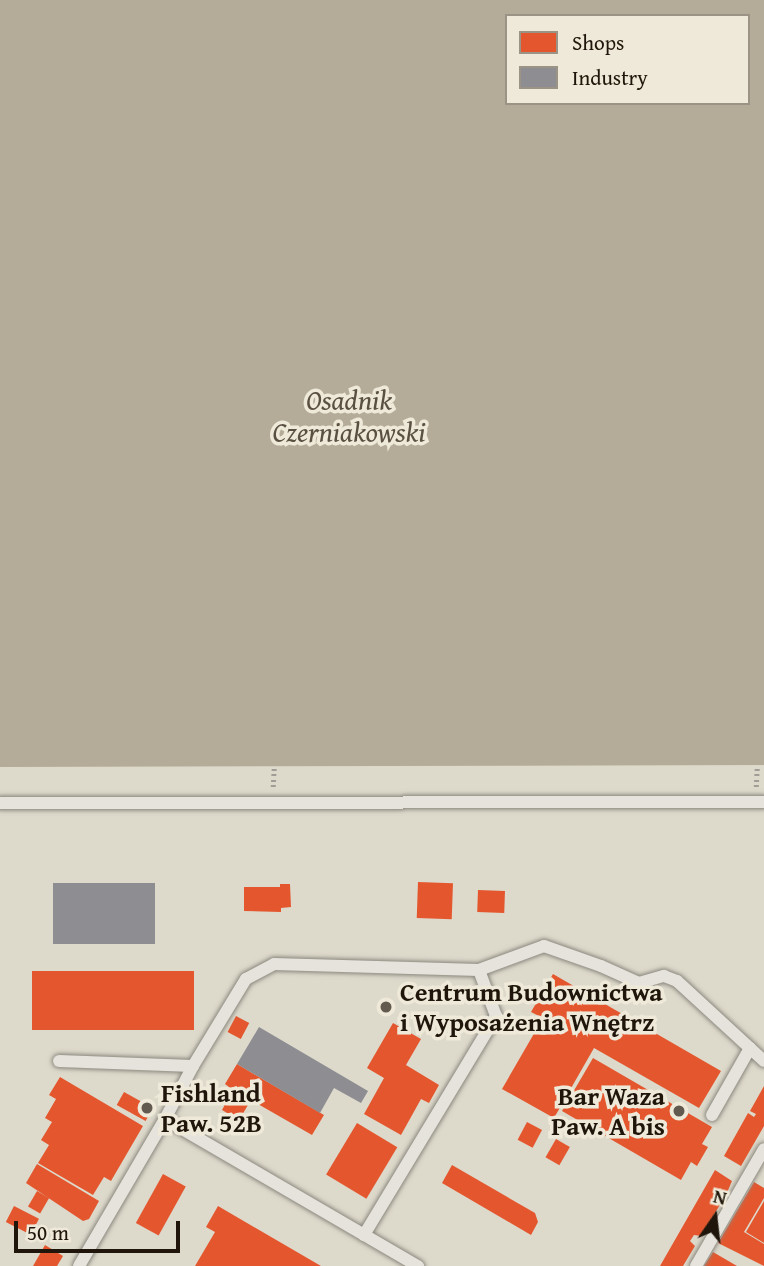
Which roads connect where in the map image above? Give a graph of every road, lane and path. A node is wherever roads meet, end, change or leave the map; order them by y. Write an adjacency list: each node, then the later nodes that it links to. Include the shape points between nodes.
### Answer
1 (757, 767): 4 (path)
2 (274, 768): 3 (path)
3 (273, 791)
4 (760, 798): 5 (lane)
5 (0, 803)
6 (479, 970): 7 (lane, via 544,946 639,983 664,976 677,981); 10 (lane, via 274,964 246,979); 14 (lane, via 496,1016)
7 (750, 1048): 9 (lane); 11 (lane)
8 (58, 1061): 10 (lane)
9 (764, 1061)
10 (193, 1066): 12 (lane)
11 (712, 1115)
12 (165, 1119): 14 (lane); 15 (lane)
13 (764, 1149): 17 (lane)
14 (364, 1235): 16 (lane)
15 (79, 1266)
16 (418, 1266)
17 (696, 1266)

